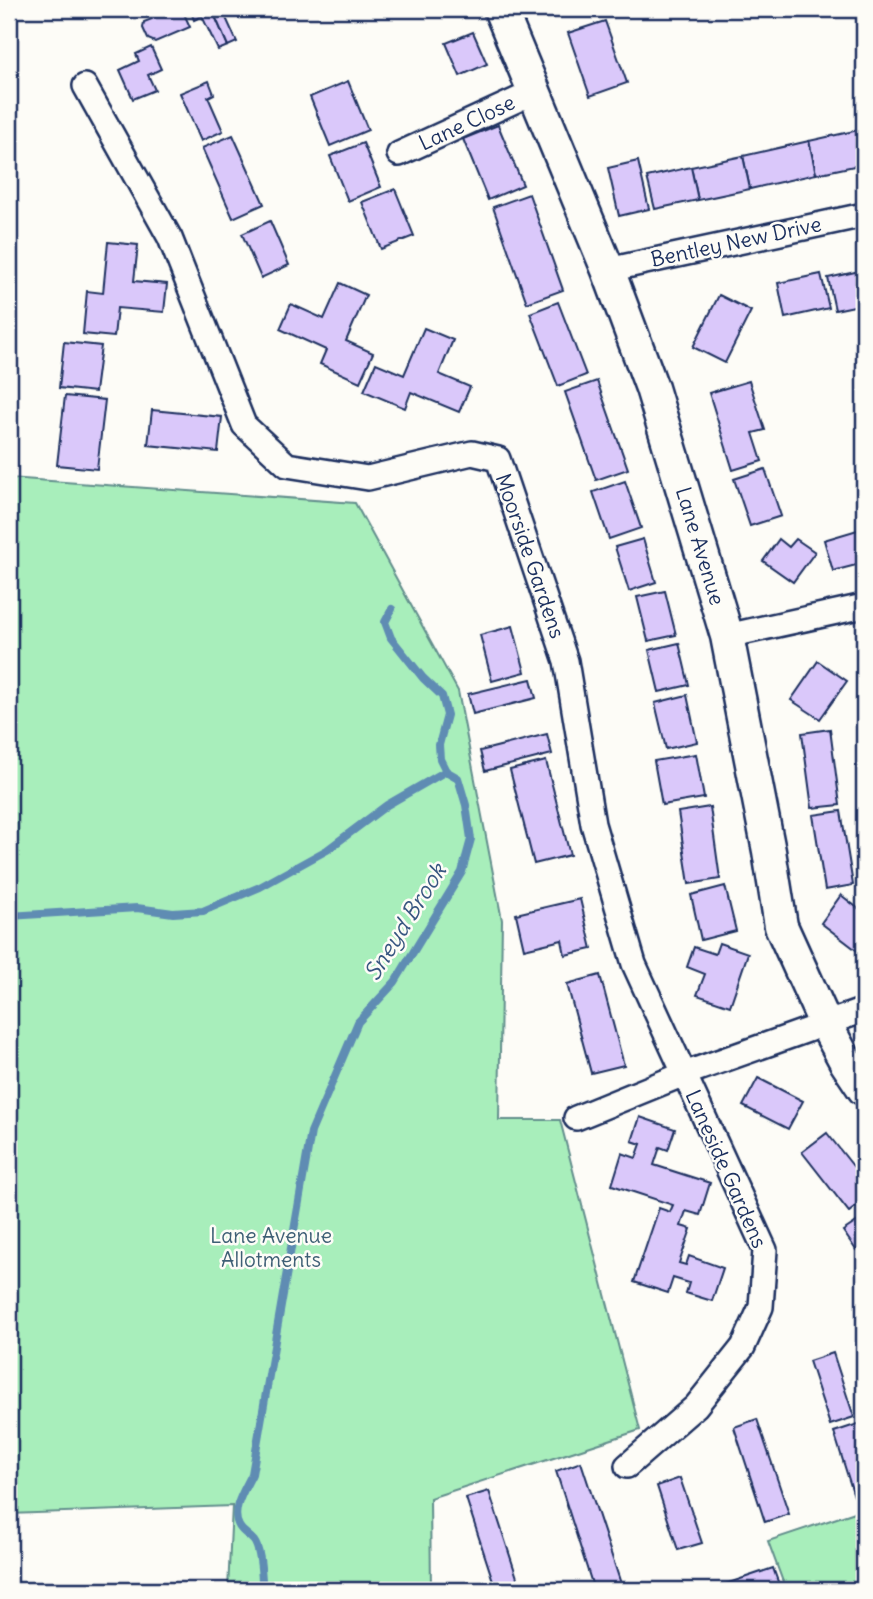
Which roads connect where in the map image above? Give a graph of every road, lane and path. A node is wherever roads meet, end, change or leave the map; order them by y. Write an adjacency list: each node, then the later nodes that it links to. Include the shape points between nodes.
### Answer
1 (500, 9): 3 (street, Lane Avenue)
2 (85, 86): 11 (street, Moorside Gardens, via 170,238 244,425 287,465 368,478 472,453 498,459 566,661 593,824 634,964)
3 (534, 92): 4 (street, Lane Close); 6 (street, Lane Avenue)
4 (400, 154)
5 (864, 215): 6 (street, Bentley New Drive)
6 (608, 270): 8 (street, Lane Avenue, via 652,388)
7 (864, 606): 8 (street)
8 (727, 636): 10 (street, Lane Avenue, via 781,926)
9 (864, 1010): 10 (street)
10 (825, 1023): 11 (street); 12 (street, Lane Avenue)
11 (684, 1074): 13 (street); 14 (street, Laneside Gardens, via 765,1250 761,1307 743,1347 696,1406)
12 (864, 1089)
13 (576, 1118)
14 (627, 1466)

